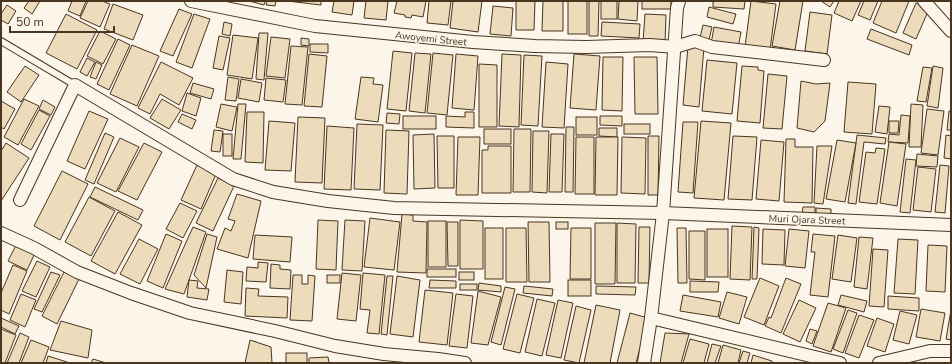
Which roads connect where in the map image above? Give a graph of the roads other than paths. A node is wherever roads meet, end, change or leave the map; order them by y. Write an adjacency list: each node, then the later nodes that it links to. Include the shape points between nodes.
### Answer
1 (191, 1): 6 (street, Awoyemi Street, via 315,26 473,42 578,47)
2 (679, 1): 6 (street)
3 (924, 1): 4 (street)
4 (951, 31)
5 (1, 41): 8 (lane)
6 (674, 47): 7 (street, via 694,41 712,47); 10 (street)
7 (824, 60)
8 (75, 85): 9 (street); 10 (street, Muri Ojara Street, via 233,179 273,192 394,208)
9 (20, 200)
10 (664, 213): 11 (street, Muri Ojara Street); 13 (street)
11 (951, 225)
12 (1, 233): 15 (street, via 76,272 190,313 335,346)
13 (651, 318): 16 (street); 17 (street)
14 (951, 351): 18 (street, via 930,351)
15 (465, 363)
16 (644, 363)
17 (840, 363)
18 (879, 363)

